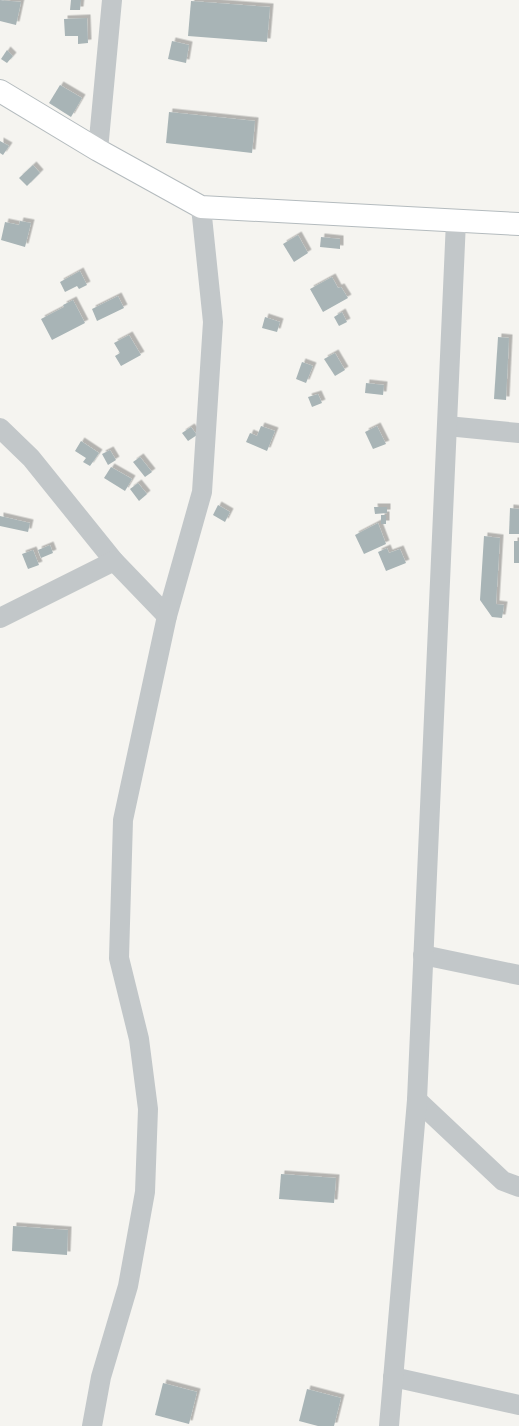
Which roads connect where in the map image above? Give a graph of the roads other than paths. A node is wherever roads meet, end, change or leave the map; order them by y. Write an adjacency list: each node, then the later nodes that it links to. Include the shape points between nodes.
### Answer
1 (112, 0): 3 (street)
2 (0, 91): 3 (street)
3 (98, 150): 4 (street)
4 (200, 207): 5 (street); 11 (street, via 213,322 202,492)
5 (456, 221): 6 (street); 7 (street)
6 (519, 224)
7 (447, 426): 9 (street); 13 (street)
8 (0, 428): 10 (street, via 31,458)
9 (519, 433)
10 (114, 561): 11 (street); 12 (street)
11 (167, 616): 19 (street, via 123,820 119,958 139,1038 148,1109 145,1192 128,1286 101,1377)
12 (0, 618)
13 (423, 955): 14 (street); 15 (street)
14 (519, 975)
15 (417, 1100): 16 (street, via 503,1181); 17 (street)
16 (519, 1187)
17 (393, 1377): 18 (street); 20 (street)
18 (519, 1405)
19 (92, 1426)
20 (389, 1426)

